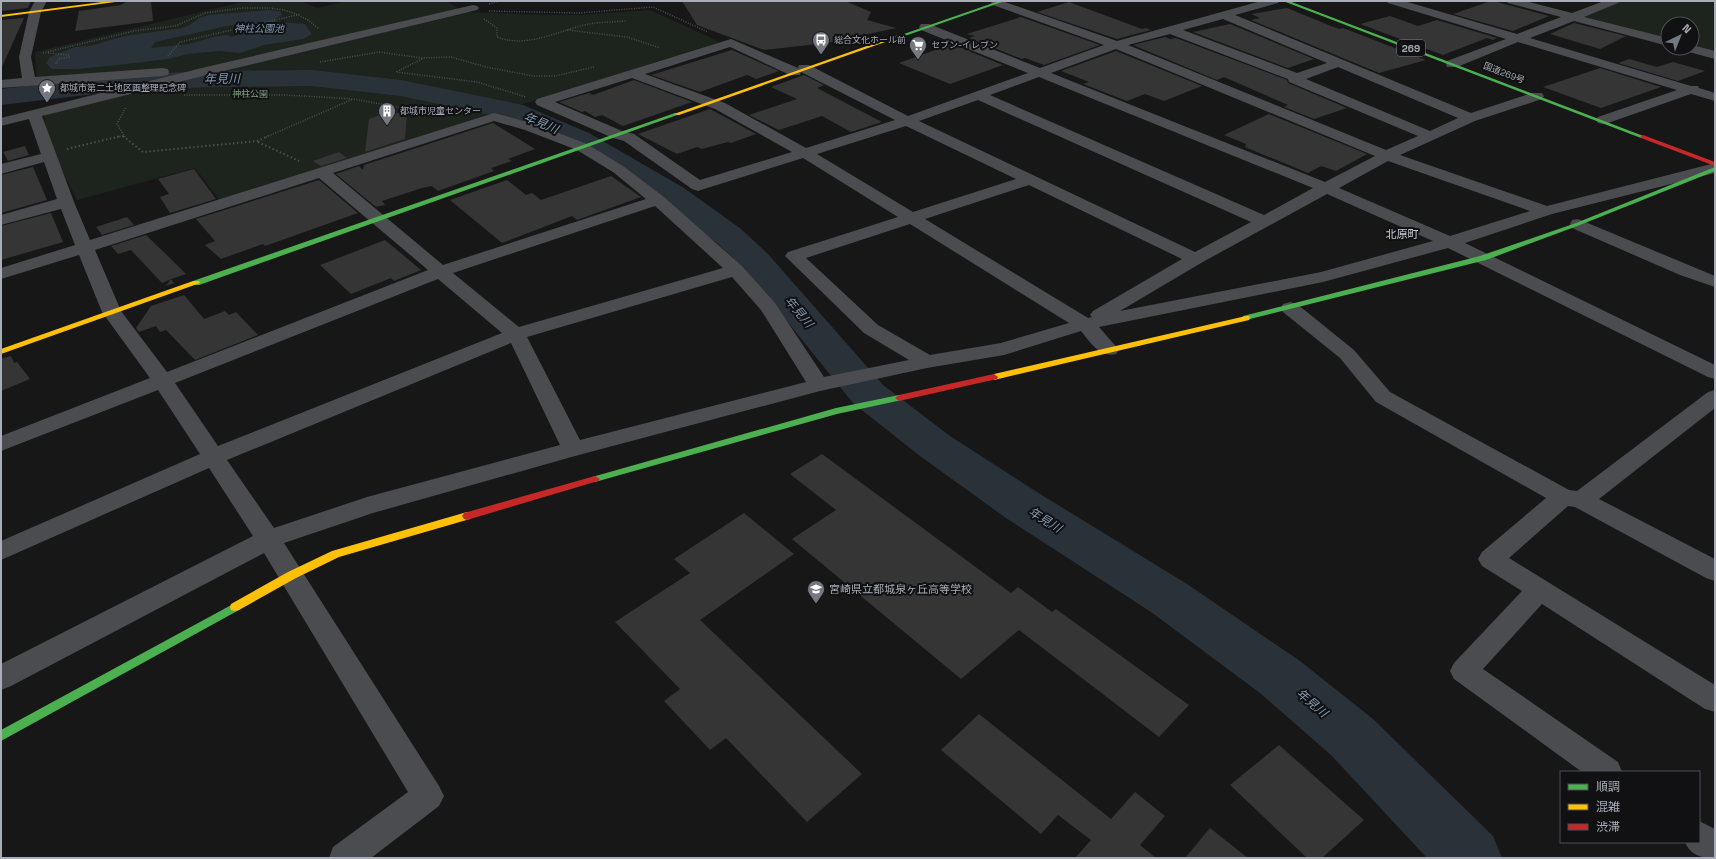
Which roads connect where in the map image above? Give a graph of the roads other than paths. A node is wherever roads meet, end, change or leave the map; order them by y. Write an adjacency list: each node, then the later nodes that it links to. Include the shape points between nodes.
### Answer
1 (121, 1): 9 (main road)
2 (456, 1): 23 (street, via 471,9)
3 (1274, 1): 10 (street)
4 (1285, 1): 21 (main road, 国道269号 / 269)
5 (1392, 1): 15 (street)
6 (1512, 1): 12 (street)
7 (1614, 1): 12 (street)
8 (997, 2): 13 (main road); 17 (street)
9 (38, 6): 11 (main road); 27 (street, via 25,58)
10 (1224, 15): 14 (street); 20 (street)
11 (1, 16)
12 (1573, 17): 15 (street); 16 (street)
13 (925, 27): 22 (main road); 24 (street)
14 (1172, 30): 17 (street); 26 (street)
15 (1518, 38): 21 (street); 30 (street)
16 (1660, 40)
17 (1116, 45): 24 (street); 45 (street)
18 (1700, 51): 19 (street)
19 (1715, 55)
20 (1338, 63): 26 (street); 36 (street)
21 (1452, 64): 32 (main road, 国道269号 / 269)
22 (800, 70): 25 (street, via 731,43); 34 (main road); 38 (street)
23 (206, 71): 27 (street, via 110,74); 35 (street)
24 (1040, 73): 31 (street); 51 (street)
25 (632, 74): 34 (street); 40 (street, via 542,102)
26 (1298, 78): 41 (street, via 1294,79)
27 (29, 81): 29 (street)
28 (1715, 83): 30 (street)
29 (1, 84)
30 (1690, 90): 33 (street); 37 (street)
31 (978, 96): 38 (street); 58 (street)
32 (1537, 96): 36 (street); 37 (main road, 国道269号 / 269)
33 (1715, 97)
34 (710, 102): 40 (main road); 43 (street)
35 (34, 114): 39 (street); 44 (street)
36 (1470, 118): 41 (street)
37 (1602, 120): 46 (main road, 国道269号 / 269)
38 (907, 121): 43 (street); 50 (street)
39 (1, 122)
40 (618, 135): 42 (main road); 43 (street, via 629,137 698,186)
41 (1430, 136): 45 (street)
42 (582, 147): 49 (street, via 530,127 494,117); 52 (street, via 618,169); 57 (main road)
43 (805, 153): 55 (street)
44 (49, 155): 47 (street); 53 (street)
45 (1388, 156): 51 (street); 54 (street)
46 (1715, 164)
47 (1, 169)
48 (1715, 169): 54 (street); 59 (main road)
49 (322, 172): 57 (street); 61 (street)
50 (1029, 180): 55 (street); 63 (street)
51 (1326, 188): 58 (street); 60 (street)
52 (658, 200): 64 (street); 65 (street)
53 (66, 202): 56 (street); 61 (street)
54 (1546, 211): 60 (street)
55 (911, 217): 70 (street); 74 (street, via 794,256 871,329)
56 (1, 220)
57 (376, 220): 65 (street); 69 (main road)
58 (1264, 222): 63 (street)
59 (1578, 224): 62 (main road); 67 (street)
60 (1450, 242): 62 (street); 70 (street, via 1323,277)
61 (86, 247): 66 (street); 69 (street)
62 (1483, 258): 68 (main road); 75 (street)
63 (1195, 259): 70 (street)
64 (736, 270): 71 (street); 77 (street, via 768,307)
65 (440, 272): 71 (street); 76 (street)
66 (1, 274)
67 (1715, 282)
68 (1290, 308): 72 (main road); 82 (street, via 1347,354 1383,397)
69 (112, 312): 73 (main road); 76 (street)
70 (1085, 324): 72 (street); 74 (street, via 1004,349)
71 (516, 334): 80 (street); 81 (street)
72 (1109, 350): 86 (main road, via 836,411 336,554)
73 (1, 352)
74 (922, 363): 77 (street)
75 (1715, 373)
76 (163, 381): 79 (street); 81 (street)
77 (819, 385): 80 (street)
78 (1715, 397): 82 (street)
79 (1, 444)
80 (573, 449): 83 (street, via 367,506)
81 (213, 457): 83 (street); 84 (street)
82 (1572, 498): 85 (street); 87 (street, via 1491,559)
83 (269, 539): 86 (street); 88 (street)
84 (1, 551)
85 (1715, 571)
86 (292, 575): 90 (main road); 94 (street, via 428,796)
87 (1540, 589): 89 (street); 91 (street, via 1464,671)
88 (1, 678)
89 (1715, 700)
90 (1, 736)
91 (1606, 771)
92 (1700, 838): 93 (street)
93 (1715, 848)
94 (345, 858)

